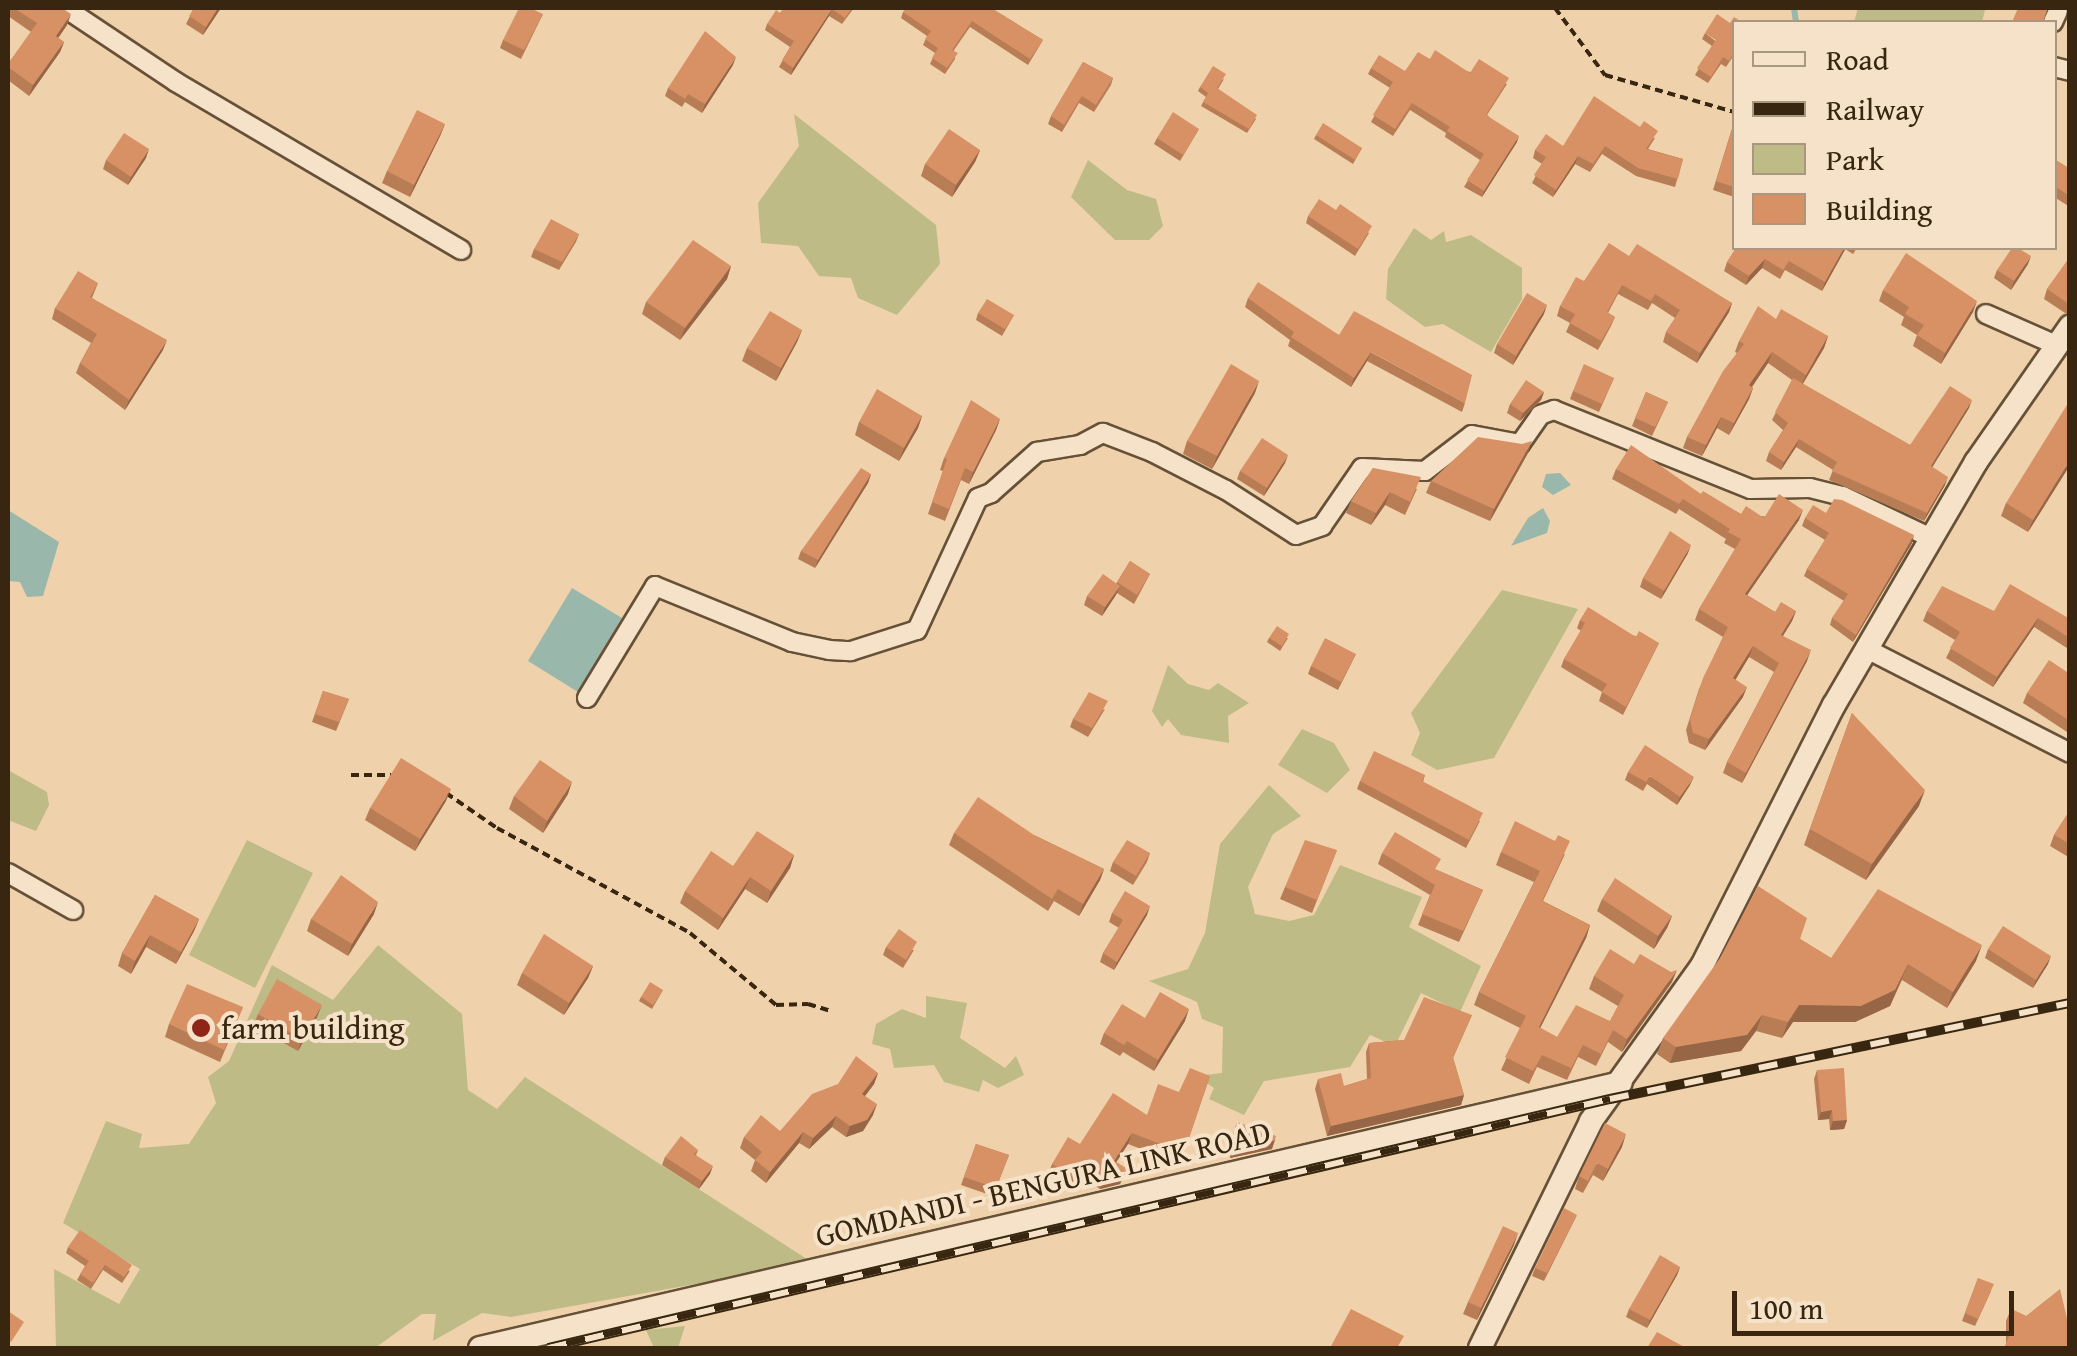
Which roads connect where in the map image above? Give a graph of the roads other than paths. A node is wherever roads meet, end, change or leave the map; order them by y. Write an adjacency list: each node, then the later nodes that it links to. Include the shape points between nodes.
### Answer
1 (65, 8): 2 (street, via 176,82)
2 (461, 250)
3 (1986, 314): 4 (street)
4 (2062, 336): 5 (main road)
5 (1931, 538): 6 (main road); 7 (street, via 1843,496 1810,488 1751,489 1554,410 1540,415 1520,444 1472,435 1424,471 1362,468 1322,526 1296,534 1226,490 1103,433 1080,445 1037,452 978,498 917,630 852,651 828,650 654,586)
6 (1867, 649): 8 (street); 11 (main road, via 1702,966)
7 (588, 698)
8 (2070, 754)
9 (8, 873): 10 (street)
10 (73, 910)
11 (1621, 1083): 12 (main road, GOMDANDI - BENGURA LINK ROAD); 13 (main road, via 1590,1121)
12 (480, 1348)
13 (1480, 1348)

